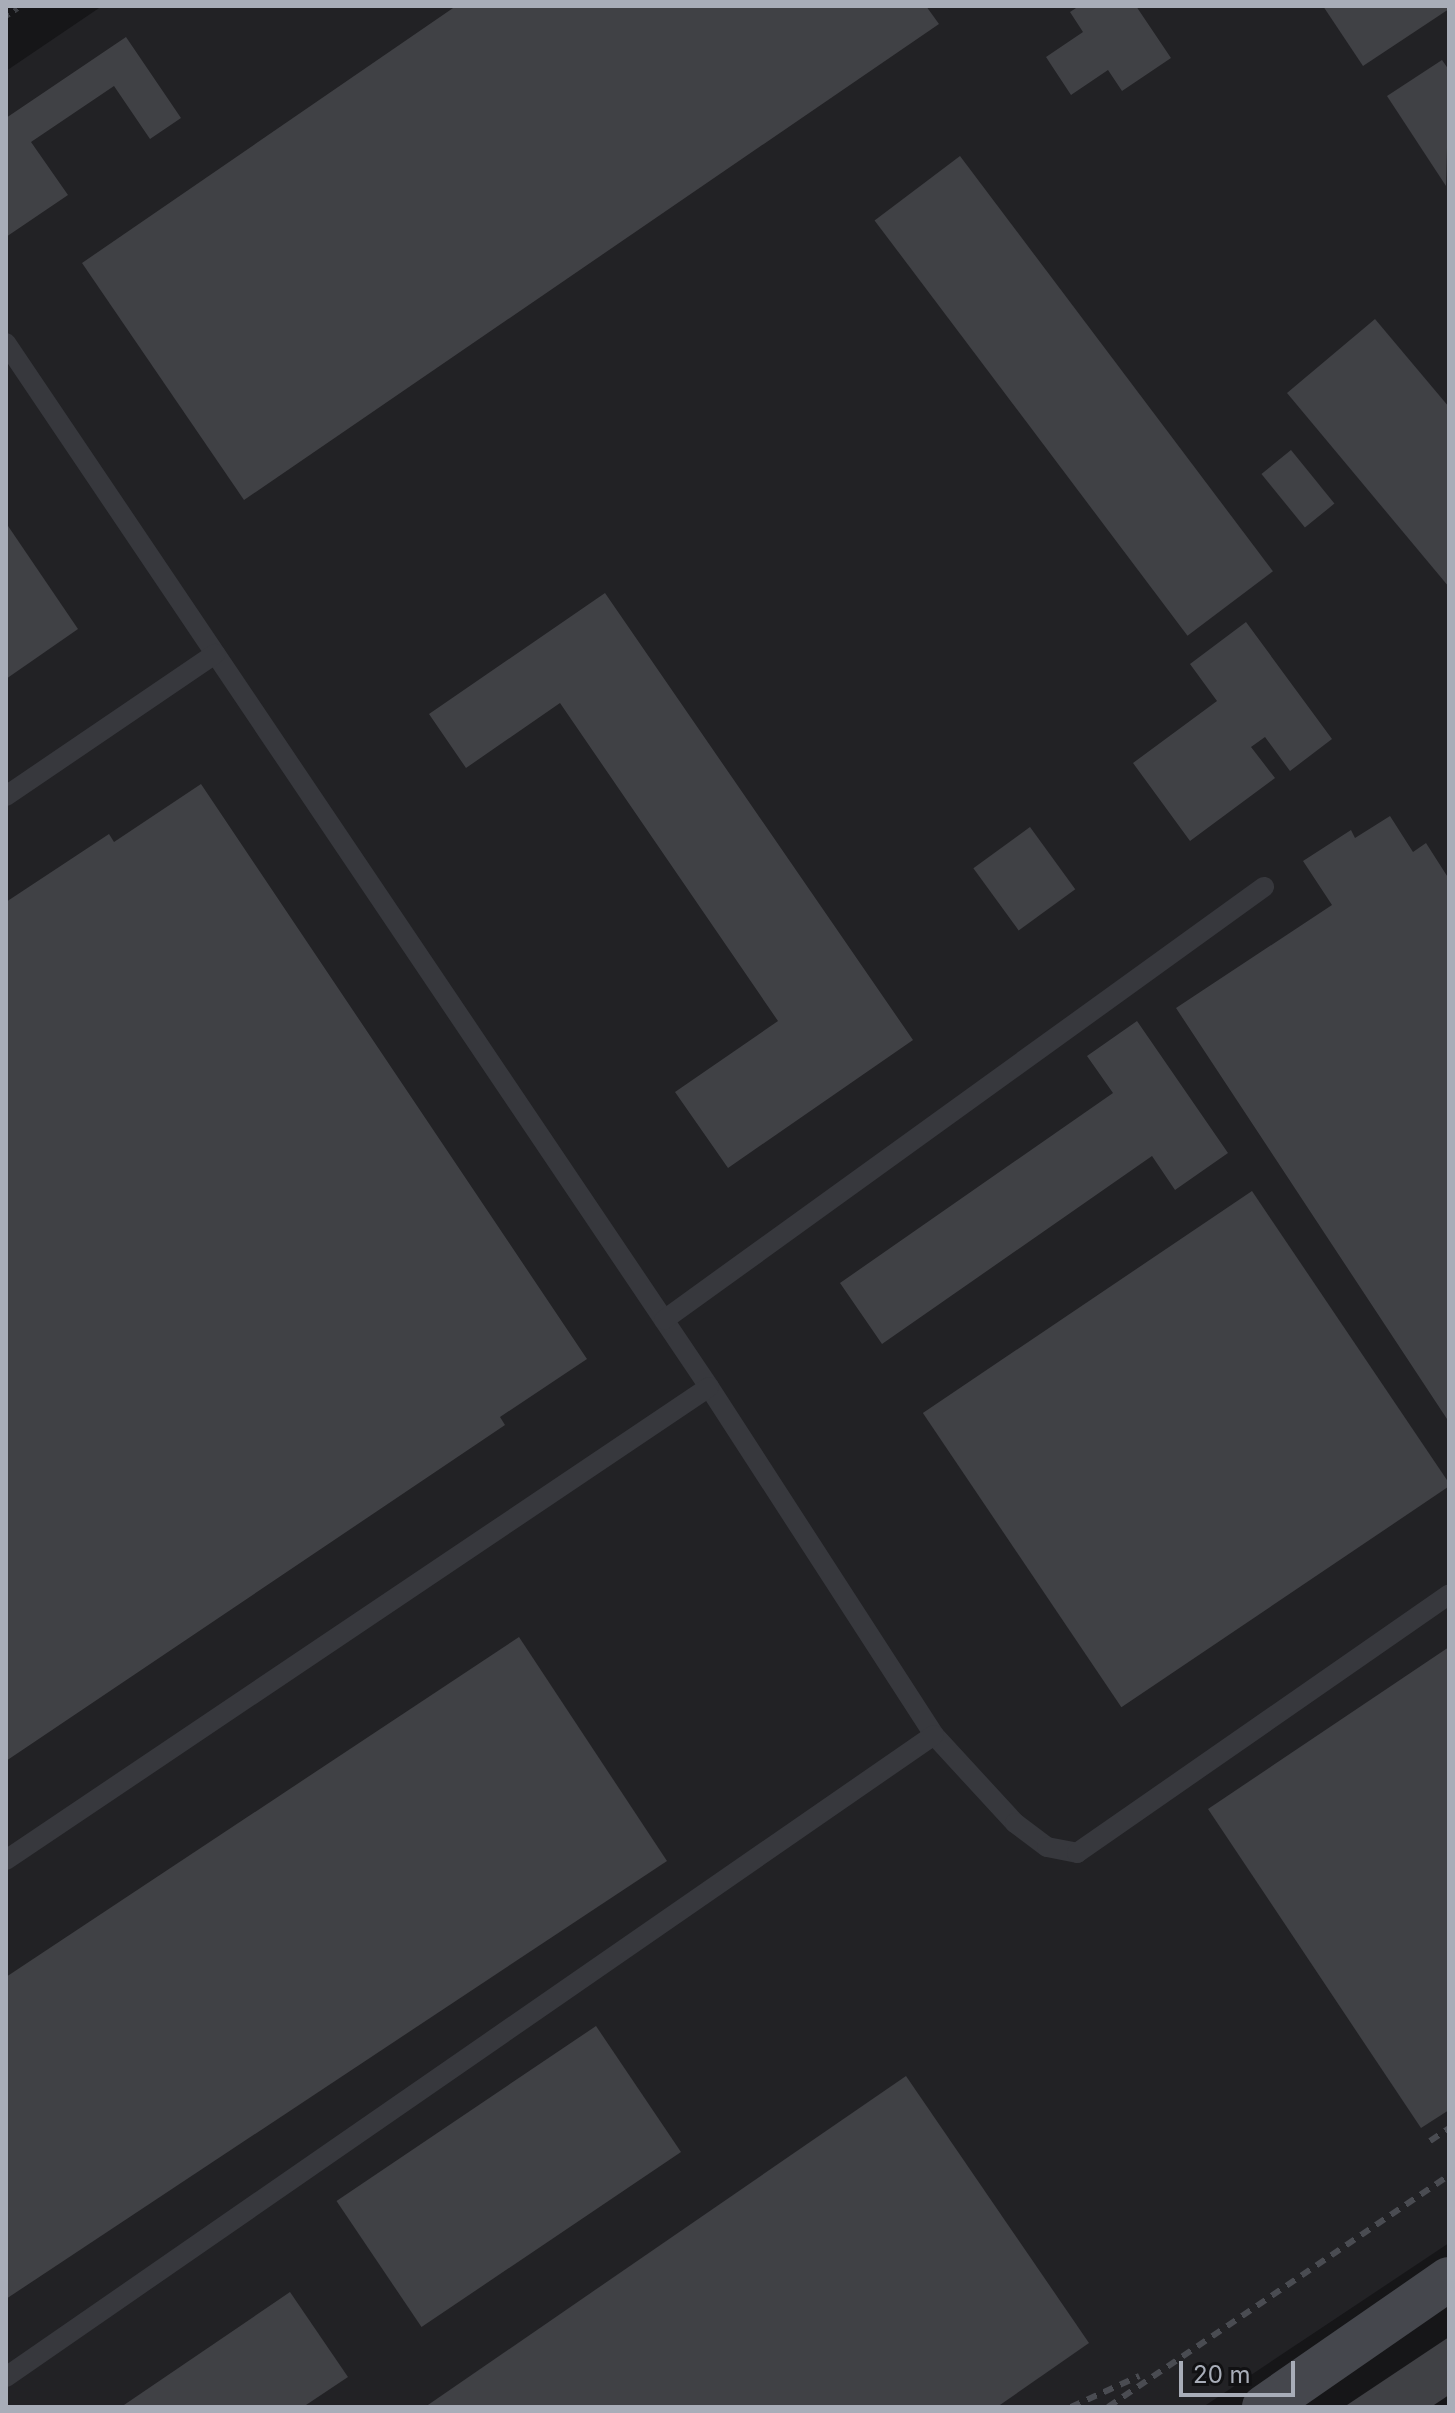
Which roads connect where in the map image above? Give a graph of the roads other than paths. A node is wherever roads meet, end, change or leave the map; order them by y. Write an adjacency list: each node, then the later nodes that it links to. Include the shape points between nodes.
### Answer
1 (6, 343): 2 (lane)
2 (215, 654): 3 (lane); 5 (lane)
3 (6, 796)
4 (1264, 887): 5 (lane)
5 (664, 1320): 6 (lane)
6 (709, 1387): 8 (lane); 9 (lane)
7 (1449, 1594): 8 (lane, via 1077,1853 1047,1847 1015,1823)
8 (934, 1735): 11 (lane)
9 (6, 1860)
10 (1449, 2279): 12 (street)
11 (6, 2377)
12 (1264, 2407)

